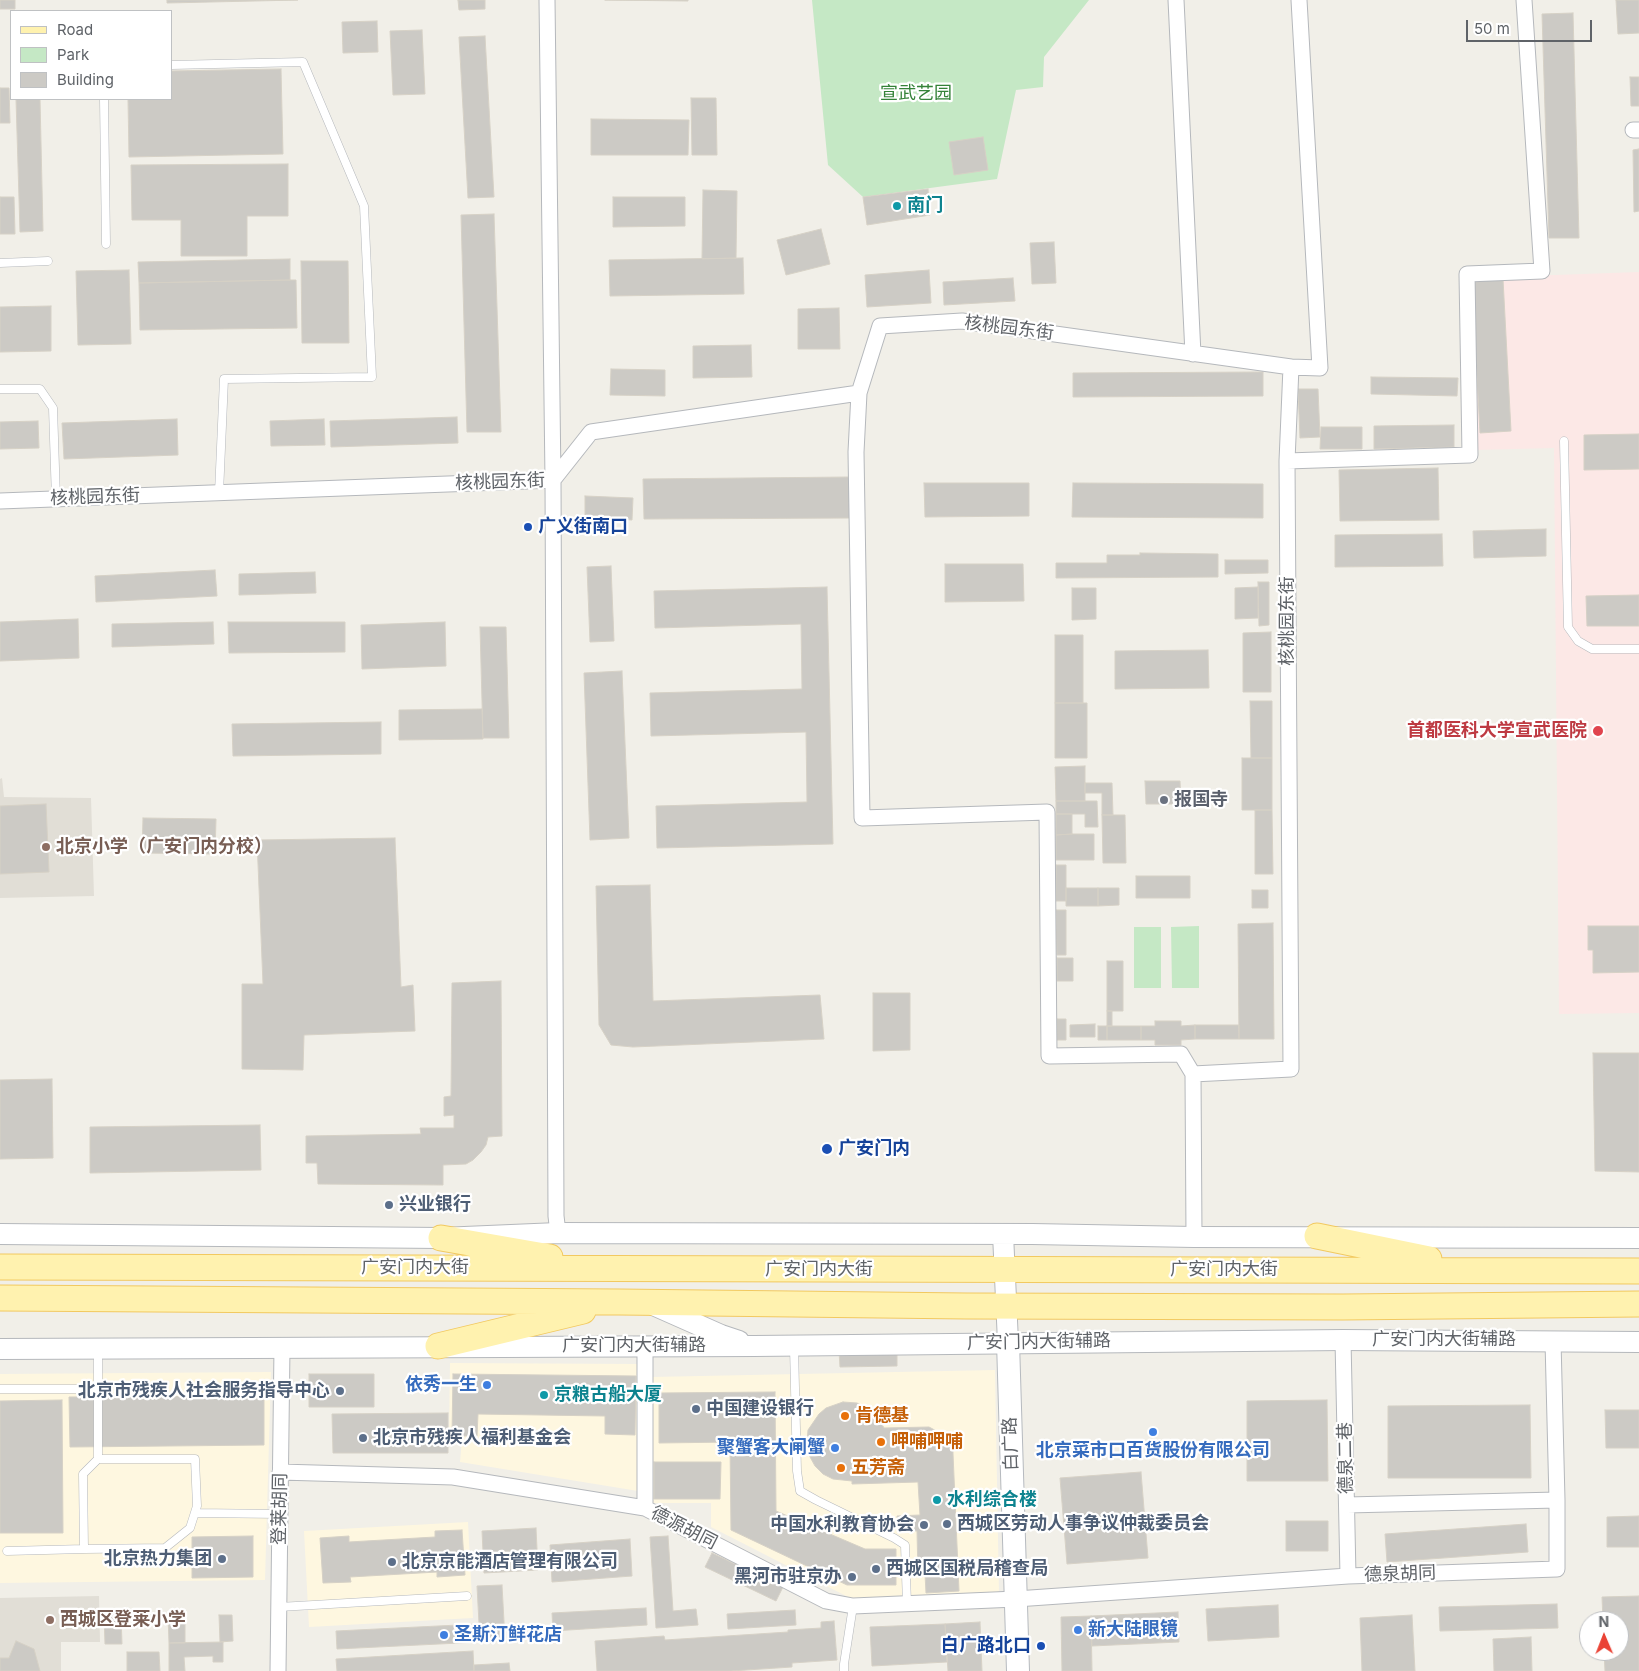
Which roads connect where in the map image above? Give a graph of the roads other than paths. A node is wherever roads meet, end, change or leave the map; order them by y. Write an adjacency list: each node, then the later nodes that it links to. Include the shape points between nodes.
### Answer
1 (547, 0): 16 (street)
2 (1176, 0): 10 (street)
3 (1299, 0): 11 (street, via 1320,368)
4 (1524, 0): 15 (street, via 1542,271 1467,274 1470,455)
5 (172, 65): 17 (lane, via 303,62 364,206 372,377 224,380)
6 (104, 100): 7 (lane)
7 (106, 244)
8 (48, 261): 9 (lane)
9 (0, 262)
10 (1192, 354): 11 (street, 核桃园东街); 13 (street, 核桃园东街, via 962,321 880,326)
11 (1291, 367): 15 (street, 核桃园东街)
12 (0, 389): 18 (lane, via 40,389 53,408)
13 (859, 393): 16 (street, 核桃园东街, via 591,432); 21 (street, via 856,452 862,818 1047,812 1049,1056 1181,1054)
14 (1564, 441): 20 (lane, via 1568,627 1578,641 1592,649)
15 (1287, 461): 21 (street, 核桃园东街, via 1291,1069)
16 (553, 480): 17 (street, 核桃园东街); 22 (street)
17 (219, 493): 18 (street, 核桃园东街)
18 (56, 499): 19 (street, 核桃园东街)
19 (0, 501)
20 (1639, 649)
21 (1193, 1074): 26 (street)
22 (558, 1233): 24 (street); 27 (street, 广安门内大街)
23 (0, 1234): 27 (street, 广安门内大街)
24 (1003, 1234): 26 (street); 31 (street, 白广路)
25 (1317, 1236): 26 (street); 28 (street); 32 (main road)
26 (1194, 1237)
27 (441, 1238): 30 (main road)
28 (1639, 1238)
29 (0, 1267): 30 (main road, 广安门内大街)
30 (617, 1268): 31 (main road, 广安门内大街)
31 (1005, 1270): 32 (main road, 广安门内大街); 38 (street, 白广路)
32 (1483, 1270): 33 (main road, 广安门内大街)
33 (1639, 1271)
34 (0, 1298): 35 (main road, 广安门内大街)
35 (619, 1302): 36 (main road, 广安门内大街); 44 (main road)
36 (647, 1303): 38 (main road, 广安门内大街); 46 (street, 广安门内大街)
37 (1639, 1304): 38 (main road, 广安门内大街)
38 (1007, 1306): 41 (street, 白广路)
39 (1343, 1340): 40 (street, 广安门内大街辅路); 41 (street, 广安门内大街辅路); 55 (street, 德泉二巷)
40 (1553, 1341): 42 (street, 广安门内大街辅路); 54 (street, 德泉胡同)
41 (1008, 1342): 43 (street, 广安门内大街辅路); 63 (main road, 白广路)
42 (1639, 1342)
43 (794, 1345): 46 (street, 广安门内大街辅路); 64 (lane, via 796,1472 800,1491 904,1545)
44 (438, 1346): 45 (street, 广安门内大街辅路); 47 (street)
45 (645, 1346): 46 (street, 广安门内大街辅路); 56 (street)
46 (754, 1346)
47 (282, 1347): 48 (street); 53 (street, 登莱胡同)
48 (98, 1348): 49 (street); 51 (lane)
49 (0, 1349)
50 (0, 1389): 51 (lane)
51 (98, 1389): 52 (lane)
52 (98, 1459): 57 (lane, via 196,1459); 59 (lane, via 83,1474)
53 (280, 1472): 56 (street, 德源胡同, via 452,1477); 58 (street, 登莱胡同)
54 (1557, 1500): 55 (street); 61 (street, 德泉胡同, via 1557,1568)
55 (1347, 1506): 61 (street, 德泉二巷)
56 (645, 1508): 65 (street, 德源胡同, via 826,1601)
57 (195, 1513): 58 (lane); 59 (lane, via 190,1528 165,1548)
58 (280, 1514): 66 (street, 登莱胡同)
59 (84, 1549): 60 (lane)
60 (7, 1551)
61 (1348, 1576): 63 (street, 德泉胡同)
62 (468, 1596): 66 (lane)
63 (1016, 1599): 64 (street, 德源胡同); 69 (main road, 白广路)
64 (907, 1604): 65 (street, 德源胡同)
65 (853, 1606): 68 (lane)
66 (279, 1607): 67 (street, 登莱胡同)
67 (278, 1671)
68 (844, 1671)
69 (1018, 1671)

